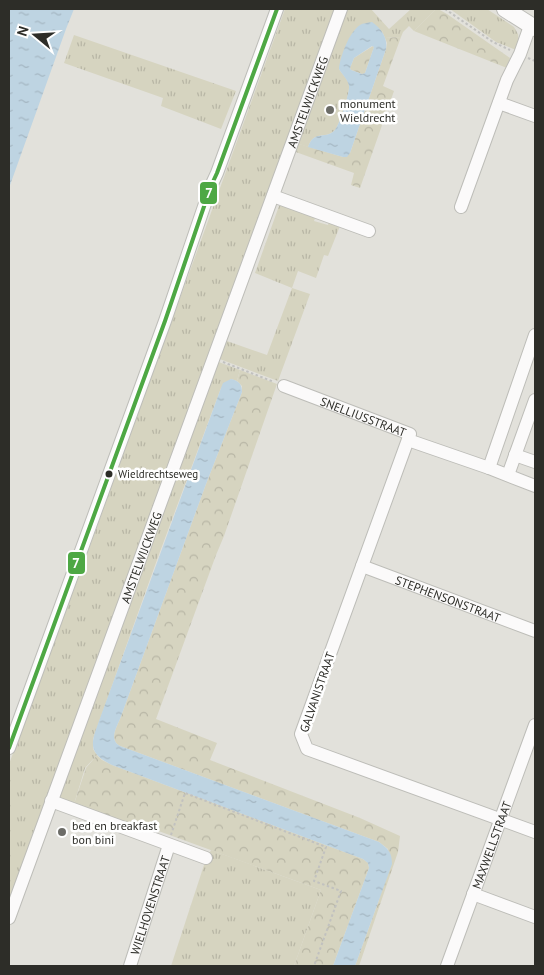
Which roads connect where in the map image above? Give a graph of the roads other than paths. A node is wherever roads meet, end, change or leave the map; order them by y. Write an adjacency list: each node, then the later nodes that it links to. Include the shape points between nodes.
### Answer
1 (277, 9): 22 (street)
2 (341, 9): 7 (street, AMSTELWIJCKWEG)
3 (505, 9): 4 (main road)
4 (533, 27): 5 (street)
5 (499, 103): 6 (street); 8 (street)
6 (535, 116)
7 (273, 196): 9 (street); 23 (street, AMSTELWIJCKWEG)
8 (461, 207)
9 (369, 231)
10 (535, 335): 16 (street)
11 (284, 386): 13 (street, SNELLIUSSTRAAT, via 410,434)
12 (535, 400): 14 (street)
13 (408, 440): 16 (street, SNELLIUSSTRAAT); 19 (street, GALVANISTRAAT)
14 (515, 455): 15 (street); 17 (street)
15 (535, 462)
16 (489, 468): 17 (street, SNELLIUSSTRAAT)
17 (508, 475): 18 (street, SNELLIUSSTRAAT)
18 (535, 486)
19 (362, 566): 20 (street, STEPHENSONSTRAAT); 24 (street, GALVANISTRAAT, via 301,734 307,749)
20 (535, 631)
21 (535, 725): 24 (street, MAXWELLSTRAAT)
22 (9, 748)
23 (51, 802): 26 (street); 30 (street, AMSTELWIJCKWEG)
24 (501, 819): 25 (street, GALVANISTRAAT); 28 (street, MAXWELLSTRAAT)
25 (535, 832)
26 (169, 845): 27 (street); 31 (street, WIELHOVENSTRAAT)
27 (206, 858)
28 (473, 894): 29 (street); 32 (street, MAXWELLSTRAAT)
29 (535, 917)
30 (9, 918)
31 (130, 966)
32 (446, 966)

